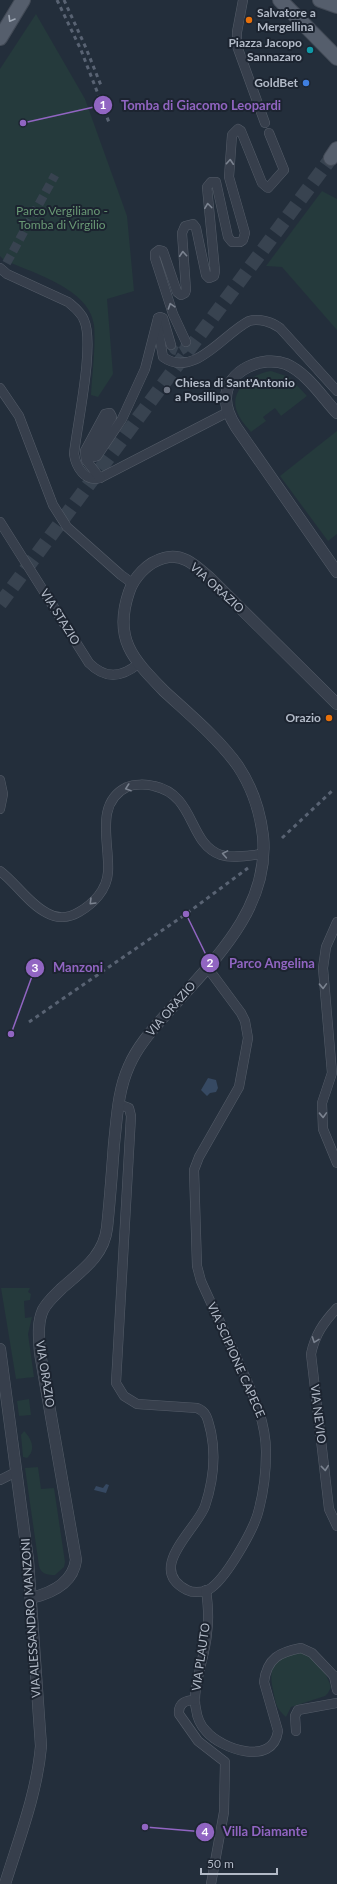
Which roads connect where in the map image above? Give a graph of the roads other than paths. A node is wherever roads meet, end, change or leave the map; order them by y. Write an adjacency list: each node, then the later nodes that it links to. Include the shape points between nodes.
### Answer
1 (23, 0): 6 (main road, one-way to 6)
2 (243, 0): 8 (street, via 237,46)
3 (280, 0): 7 (main road)
4 (320, 0): 5 (main road)
5 (337, 6)
6 (0, 38)
7 (337, 58)
8 (266, 123)
9 (269, 133): 12 (street, one-way to 9, via 173,314 155,253 163,251 177,292 185,294 182,233 185,226 193,224 206,274 209,278 214,276 207,187 211,182 216,182 228,237 232,242 240,242 245,233 229,177 232,135 238,129 241,131 262,183 268,188 284,170)
10 (0, 268): 18 (street, via 7,274 68,302 85,320 87,346 75,461 82,473 89,478)
11 (158, 318): 13 (street, via 164,319); 15 (street, via 163,357 177,364 196,360 246,322 257,320 273,324 280,328); 18 (street, via 146,369 122,419 94,457 91,454 92,449 112,417 110,413 105,414 85,451 86,460)
12 (186, 342)
13 (171, 345)
14 (0, 388): 22 (street, via 19,416 53,505 67,527)
15 (337, 391)
16 (228, 412): 17 (street, via 227,391 234,379 250,366 270,360 298,371); 18 (street); 20 (street, via 243,439)
17 (337, 414)
18 (100, 478)
19 (0, 522): 23 (street, VIA STAZIO, via 89,663 101,673 110,676 126,673)
20 (333, 559): 21 (street)
21 (337, 572)
22 (132, 583): 23 (street, VIA ORAZIO, via 123,614 127,642); 24 (street, VIA ORAZIO, via 158,559 177,556 192,564 211,579)
23 (138, 664): 27 (street, VIA ORAZIO, via 237,765 255,796 262,831)
24 (337, 704)
25 (0, 780): 26 (street, via 3,794)
26 (0, 809)
27 (263, 854): 28 (street, one-way to 28, via 222,855 206,846 176,796 155,786 129,786 113,798 107,812 105,826 108,873 104,886 87,907 62,918 48,914); 30 (street, VIA ORAZIO, via 263,870 249,910 236,932)
28 (0, 870)
29 (337, 922): 32 (street, one-way to 32, via 326,947 323,968 323,992 332,1073 322,1103 323,1129)
30 (207, 967): 31 (street, VIA ORAZIO, via 137,1051 122,1083); 38 (street, VIA SCIPIONE CAPECE, via 241,1013 248,1038 239,1087 194,1170 197,1266 201,1281 263,1421 266,1471 259,1510 249,1536 216,1583)
31 (118, 1104): 38 (street, via 129,1108 132,1116 116,1383 124,1396 137,1404 197,1408 206,1415 214,1446 210,1488 204,1508 173,1556 171,1568 177,1583 188,1590); 39 (street, VIA ORAZIO, via 105,1241 98,1255 42,1311 40,1353 76,1560 75,1570 68,1580 52,1592)
32 (337, 1163)
33 (337, 1308): 37 (street, VIA NEVIO, one-way to 37, via 323,1323 314,1339 311,1354 329,1509)
34 (0, 1349): 35 (street, VIA ALESSANDRO MANZONI)
35 (16, 1472): 36 (street); 39 (street, VIA ALESSANDRO MANZONI)
36 (0, 1480)
37 (337, 1526)
38 (206, 1590): 42 (street, VIA PLAUTO, via 207,1634)
39 (31, 1598): 45 (street, VIA ALESSANDRO MANZONI, via 41,1746 39,1764)
40 (335, 1676): 41 (street, VIA PLAUTO); 42 (street, VIA PLAUTO, via 312,1653 302,1648 271,1661 264,1682 278,1731 270,1746 254,1754 234,1748 206,1732 200,1722)
41 (337, 1690)
42 (195, 1700): 46 (street, VIA PLAUTO, via 183,1702 179,1714 198,1741 225,1762 224,1812)
43 (337, 1703): 44 (street, via 298,1710 295,1716)
44 (296, 1731)
45 (5, 1884)
46 (211, 1884)

